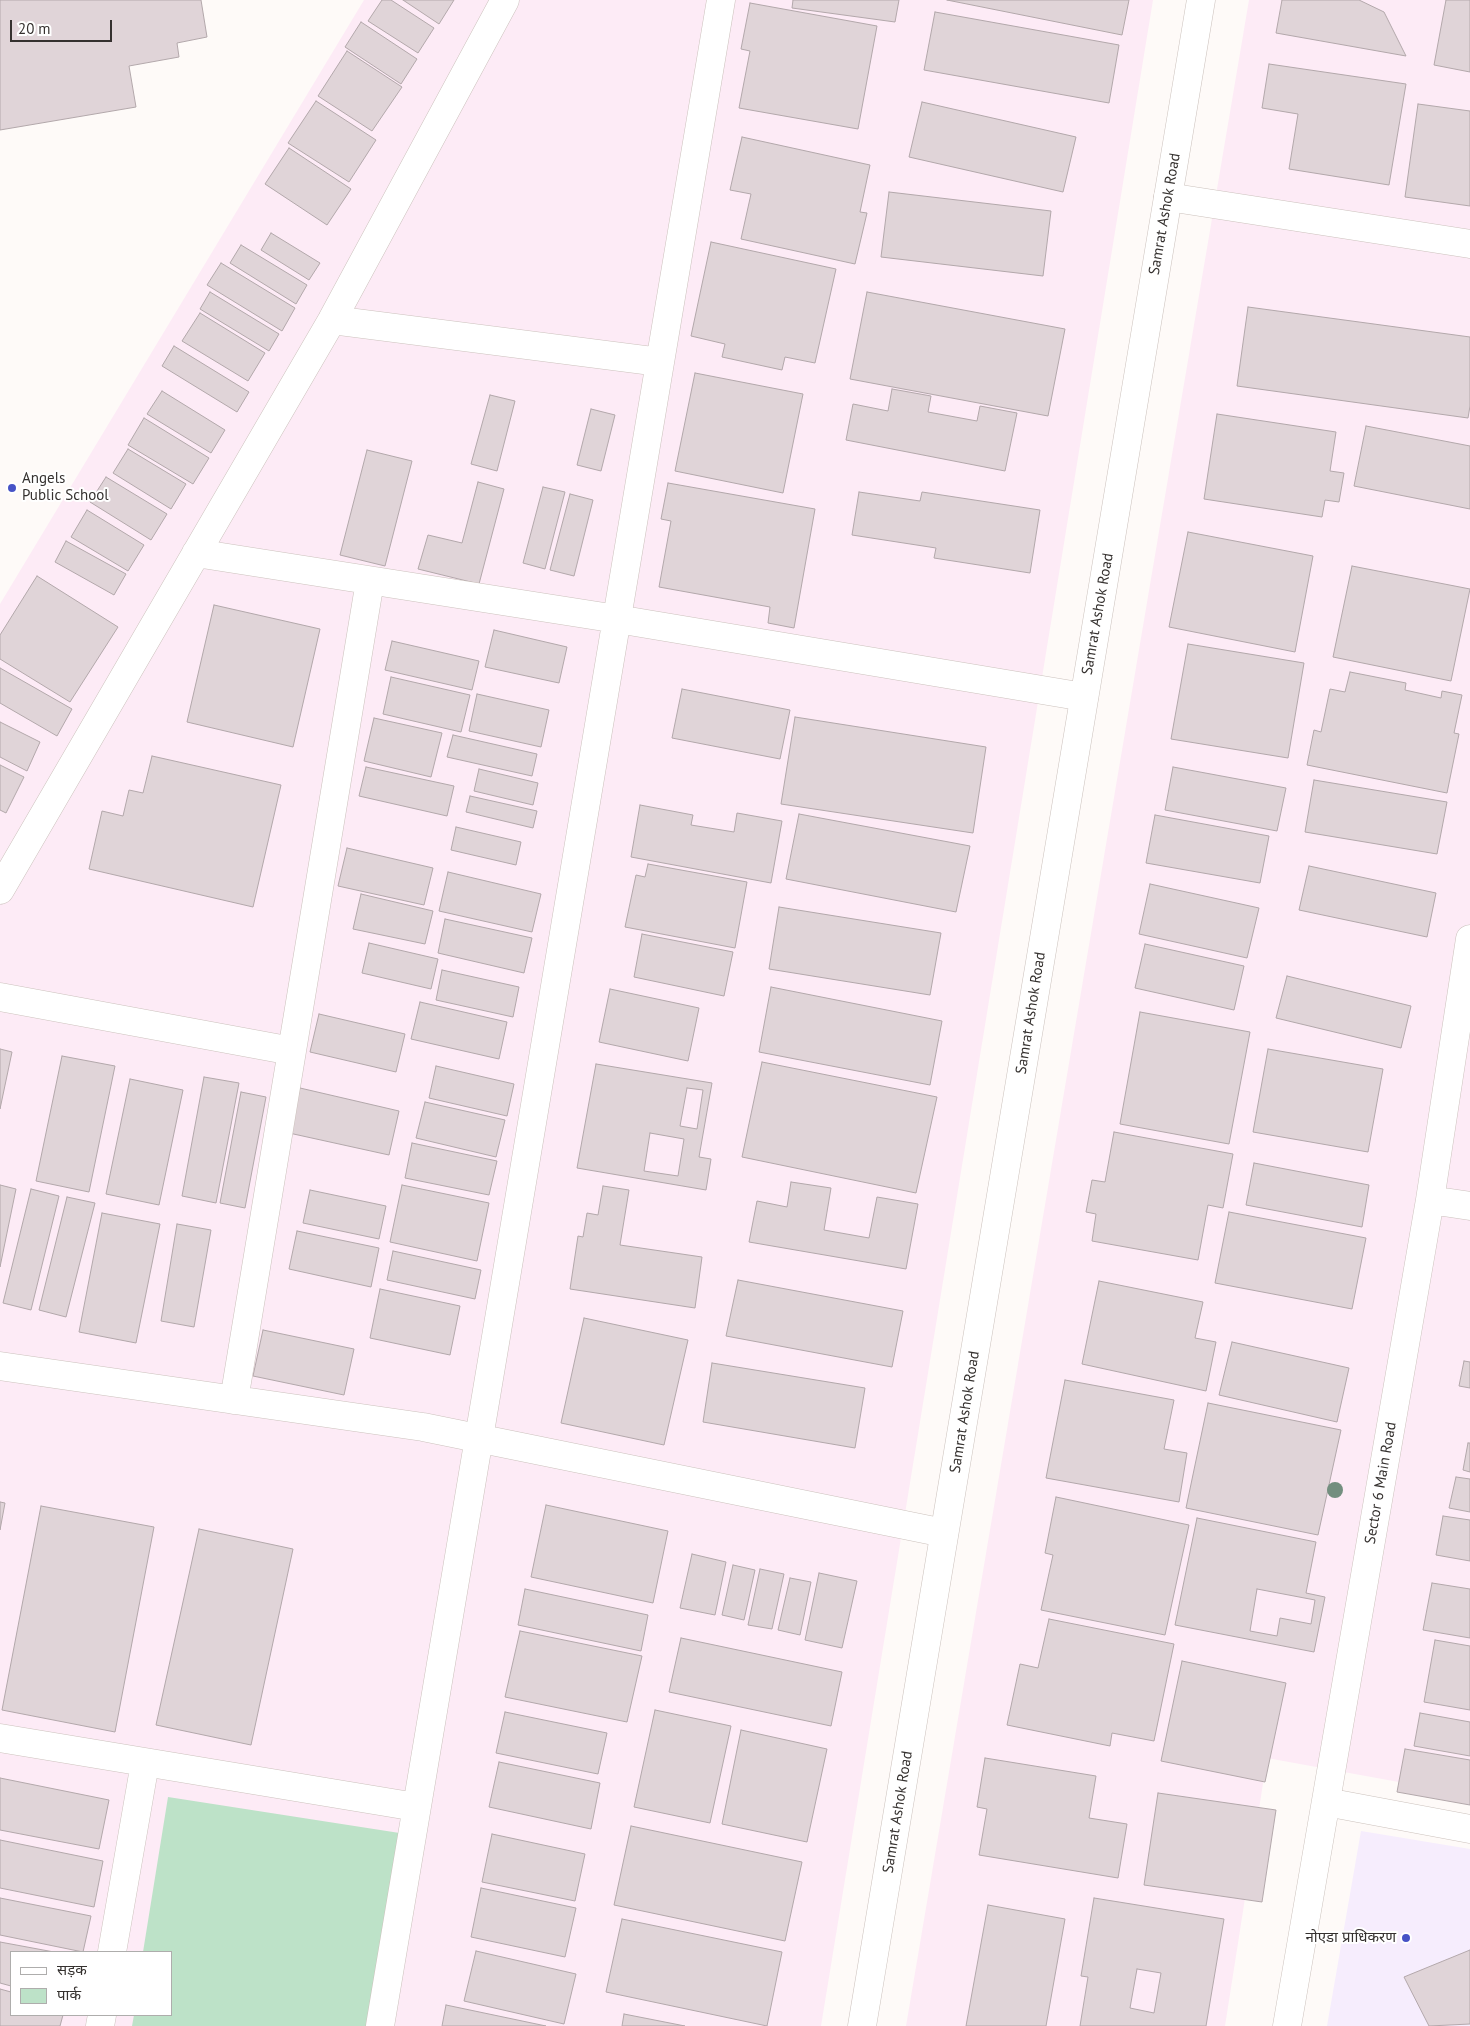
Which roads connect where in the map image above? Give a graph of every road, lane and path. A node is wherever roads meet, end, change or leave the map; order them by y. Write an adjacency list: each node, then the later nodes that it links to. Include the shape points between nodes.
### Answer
1 (505, 0): 6 (street)
2 (721, 0): 7 (street)
3 (1201, 0): 4 (street, Samrat Ashok Road)
4 (1168, 197): 5 (street); 11 (street, Samrat Ashok Road)
5 (1470, 244)
6 (332, 320): 7 (street); 8 (street)
7 (660, 362): 10 (street)
8 (196, 553): 9 (street); 12 (street)
9 (370, 581): 10 (street); 15 (street)
10 (616, 618): 11 (street); 20 (street)
11 (1084, 696): 21 (street, Samrat Ashok Road)
12 (0, 890)
13 (1470, 939): 16 (street, Sector 6 Main Road)
14 (0, 997): 15 (street)
15 (292, 1051): 19 (street)
16 (1430, 1200): 17 (street); 24 (street, Sector 6 Main Road)
17 (1470, 1206)
18 (0, 1366): 19 (street)
19 (234, 1400): 20 (street)
20 (479, 1438): 21 (street); 25 (street)
21 (944, 1533): 29 (street, Samrat Ashok Road)
22 (0, 1738): 23 (street)
23 (145, 1763): 25 (street); 27 (street)
24 (1326, 1802): 26 (street); 30 (street, Sector 6 Main Road)
25 (416, 1807): 28 (street)
26 (1470, 1829)
27 (112, 1951)
28 (380, 2026)
29 (862, 2026)
30 (1287, 2026)

